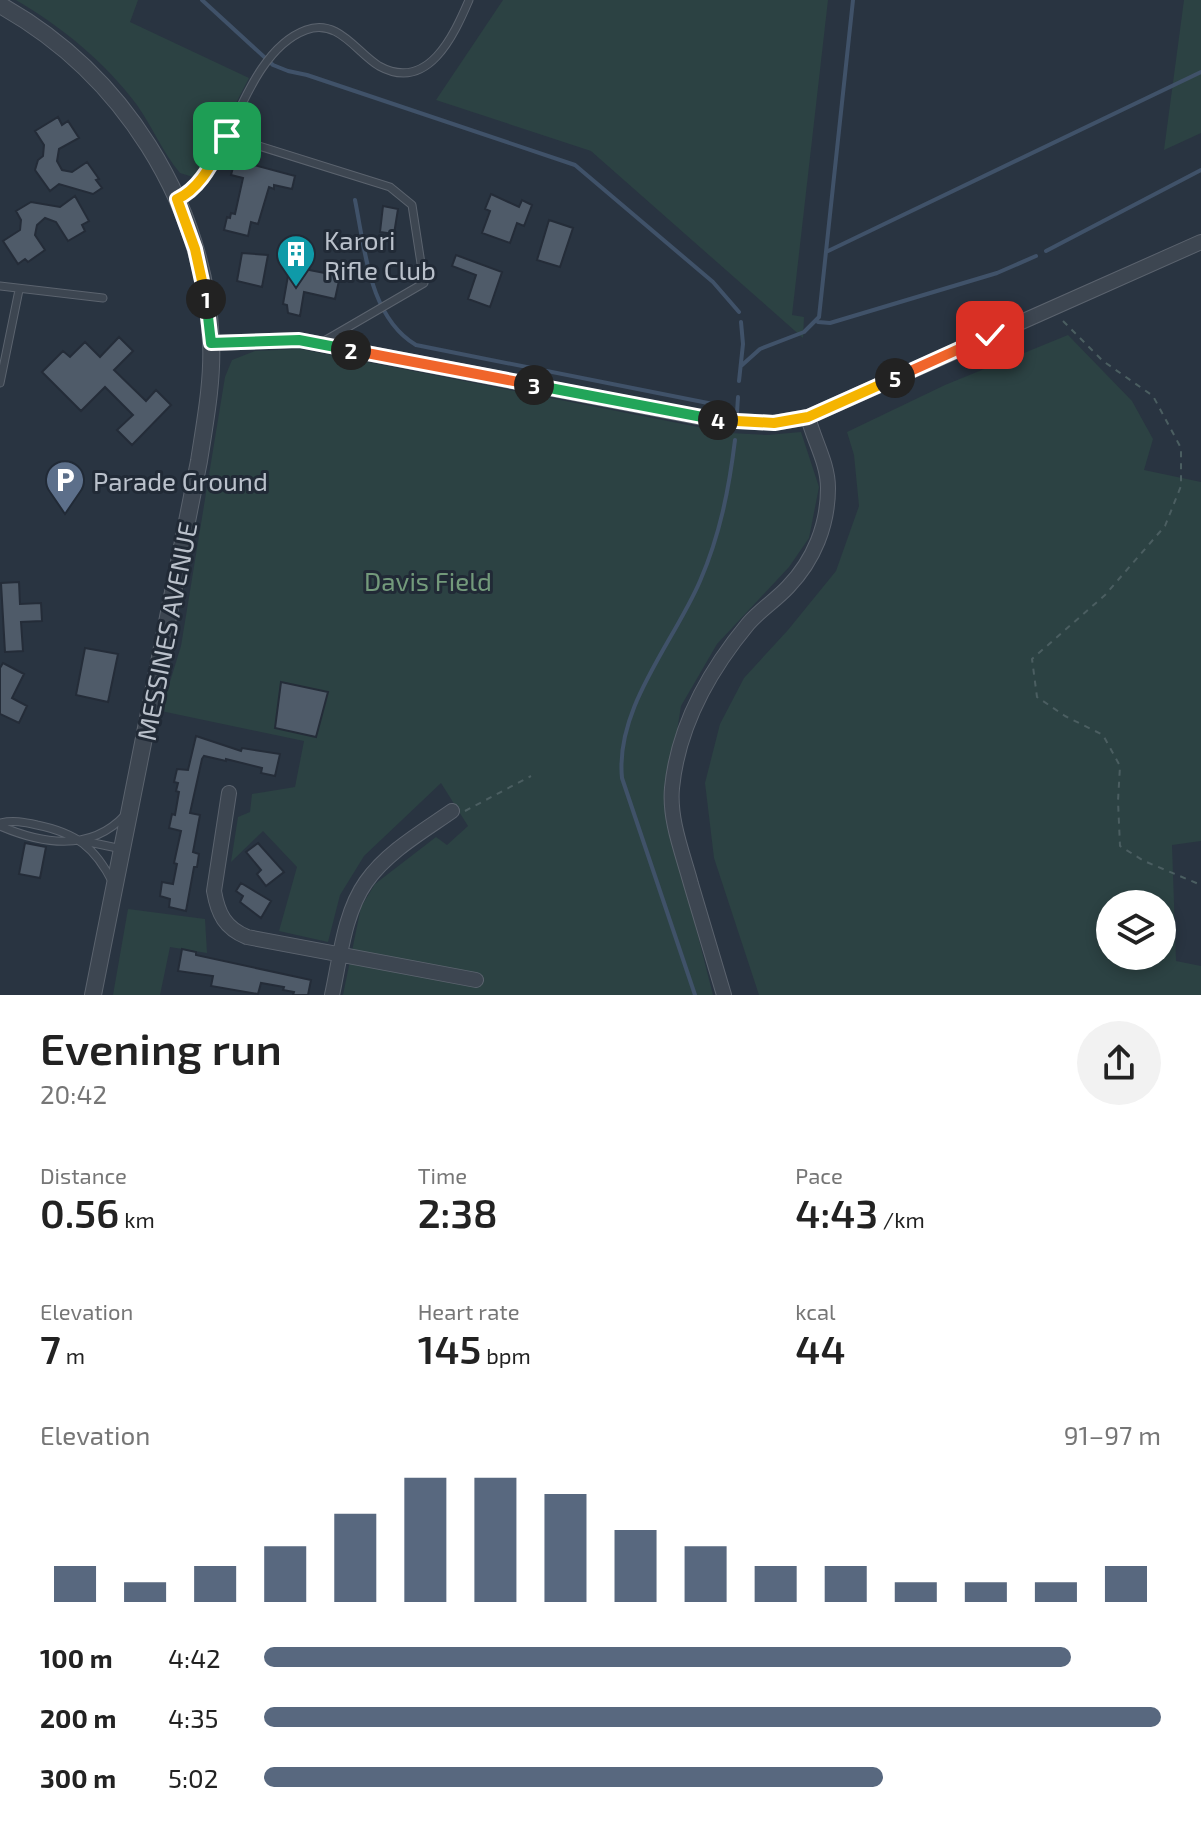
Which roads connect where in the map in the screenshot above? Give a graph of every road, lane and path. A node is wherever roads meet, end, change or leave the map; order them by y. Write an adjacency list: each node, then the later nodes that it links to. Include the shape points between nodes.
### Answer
1 (469, 0): 3 (lane, via 446,48 413,72 379,65 346,36 327,29 305,30 253,80)
2 (0, 5): 4 (street, MESSINES AVENUE, via 51,38 108,90 148,144)
3 (227, 136): 4 (lane, via 196,186); 11 (lane, via 390,187 412,205 424,283)
4 (177, 199): 10 (street, MESSINES AVENUE, via 204,285)
5 (1201, 242): 9 (street)
6 (0, 286): 7 (lane)
7 (19, 290): 8 (lane); 12 (lane)
8 (103, 298)
9 (1051, 309): 14 (street); 23 (path, via 1103,361 1153,396 1181,448 1181,486 1165,526 1105,595 1032,659 1037,697 1103,735 1120,766 1120,846)
10 (211, 343): 11 (street); 17 (street, MESSINES AVENUE, via 199,461)
11 (319, 344): 14 (street, via 708,419 774,423)
12 (3, 347): 13 (lane)
13 (0, 383)
14 (808, 417): 28 (street, via 828,486 824,525 811,559 750,621 718,663 688,721 672,791 676,827)
15 (531, 776): 18 (path, via 468,810)
16 (229, 793): 24 (street, via 214,891 224,922 247,937)
17 (129, 811): 20 (lane, via 105,832); 21 (street, MESSINES AVENUE)
18 (452, 811): 24 (street, via 396,850 366,882)
19 (0, 824): 20 (lane, via 19,833)
20 (82, 841): 21 (lane); 22 (lane)
21 (122, 849): 22 (street, MESSINES AVENUE)
22 (114, 885): 26 (street, MESSINES AVENUE)
23 (1201, 885)
24 (341, 955): 25 (street); 27 (street)
25 (476, 980)
26 (93, 995)
27 (332, 995)
28 (724, 995)

